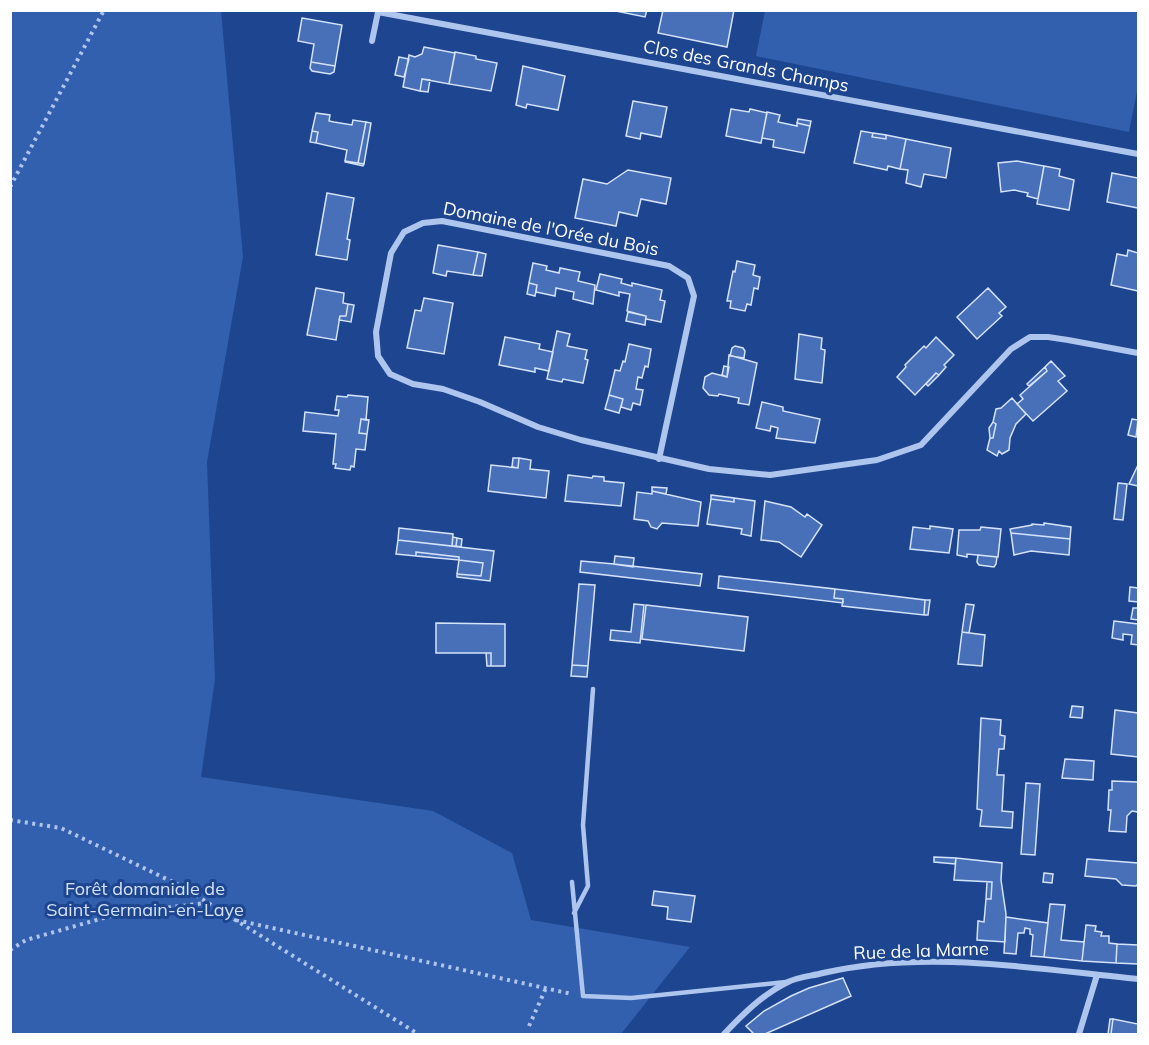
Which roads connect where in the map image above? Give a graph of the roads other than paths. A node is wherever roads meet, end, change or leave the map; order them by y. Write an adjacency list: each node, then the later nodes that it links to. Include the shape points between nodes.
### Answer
1 (372, 41): 2 (street, Clos des Grands Champs, via 378,12)
2 (1138, 154)
3 (1138, 353): 4 (street, Domaine de l'Orée du Bois, via 1058,338 1030,338 1011,349 921,445 877,460 770,475)
4 (659, 459): 4 (street, Domaine de l'Orée du Bois, via 537,427 480,402 390,374 378,357 376,332 391,252 404,232 423,223 442,222 669,266 688,278 694,296)
5 (594, 688): 7 (lane, via 583,825 588,886)
6 (572, 882): 7 (lane)
7 (574, 914): 10 (lane, via 583,996 631,998)
8 (1097, 975): 9 (street, Rue de la Marne); 10 (street, Rue de la Marne, via 996,963 917,962 855,966); 12 (street)
9 (1138, 979)
10 (789, 982): 11 (street, Rue de la Marne, via 756,1003)
11 (724, 1035)
12 (1079, 1035)

